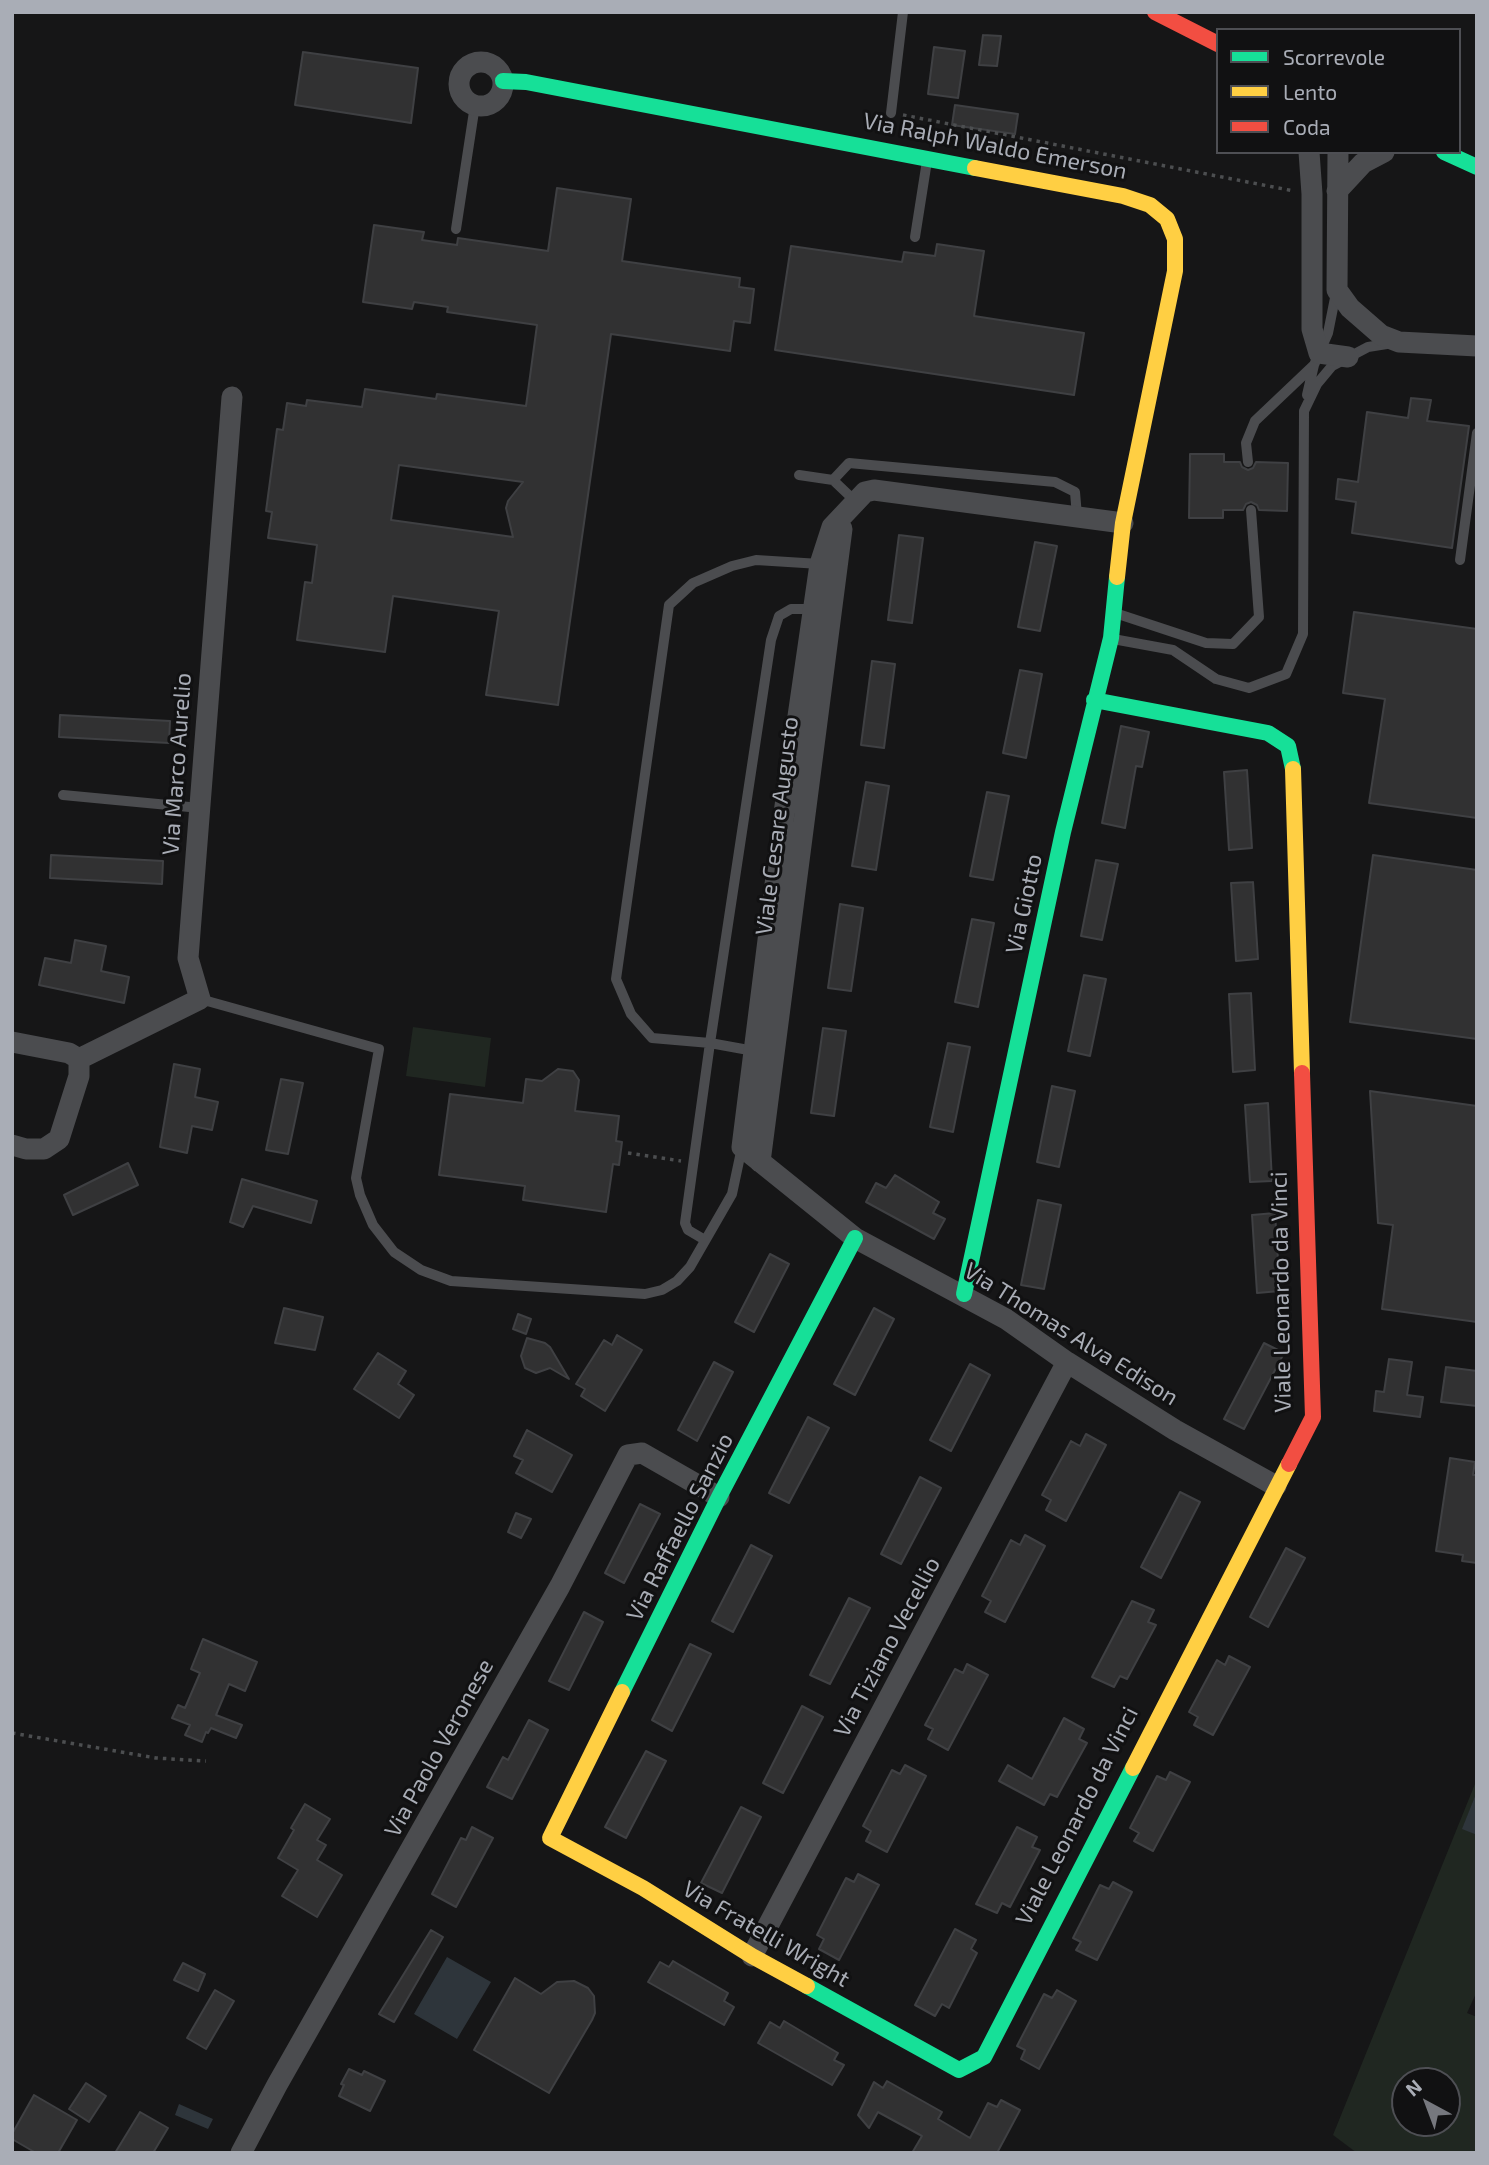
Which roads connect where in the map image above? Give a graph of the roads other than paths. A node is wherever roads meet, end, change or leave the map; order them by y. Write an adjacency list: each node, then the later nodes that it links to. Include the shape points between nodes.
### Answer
1 (903, 12): 6 (lane)
2 (1155, 12): 3 (street)
3 (1216, 43)
4 (503, 81): 5 (street, via 492,103); 5 (street, via 489,63 475,62 464,69 459,89 467,102); 11 (street, Via Ralph Waldo Emerson)
5 (475, 105): 14 (lane)
6 (891, 113)
7 (1309, 154): 20 (street)
8 (1338, 154): 13 (street)
9 (1380, 154): 13 (street, via 1363,163)
10 (1448, 154): 12 (street)
11 (927, 160): 15 (lane); 30 (street, Via Ralph Waldo Emerson, via 1123,196 1150,205 1167,219 1175,239 1175,271)
12 (1477, 167)
13 (1337, 191): 16 (street)
14 (456, 229)
15 (915, 237)
16 (1337, 290): 17 (street, via 1381,335); 20 (lane, via 1328,333)
17 (1399, 342): 18 (street); 19 (lane, via 1368,347)
18 (1477, 346)
19 (1348, 357): 20 (street); 22 (lane, via 1332,366 1317,384)
20 (1316, 359): 22 (lane); 24 (lane, via 1255,421 1246,443)
21 (232, 397): 38 (street, Via Marco Aurelio)
22 (1304, 411): 35 (lane, via 1303,634 1286,674 1249,688 1216,678 1173,650)
23 (1477, 433): 31 (lane)
24 (1248, 462)
25 (799, 475): 26 (lane)
26 (833, 480): 27 (lane); 29 (lane, via 849,463 1055,482 1075,492)
27 (855, 501): 29 (street, via 874,490); 32 (street, Viale Cesare Augusto, via 832,527); 33 (street, Viale Cesare Augusto, via 845,518)
28 (1251, 510): 34 (lane, via 1259,617 1233,644 1206,643)
29 (1077, 516): 30 (street)
30 (1123, 523): 34 (street, Via Giotto)
31 (1460, 560)
32 (820, 564): 33 (street, Viale Cesare Augusto); 41 (lane, via 756,560 732,566 693,583 668,605 616,979 631,1014 652,1038)
33 (822, 610): 41 (lane, via 791,609 779,616 771,640); 42 (street, Viale Cesare Augusto, via 784,813); 46 (street, Viale Cesare Augusto)
34 (1113, 612): 35 (street, Via Giotto)
35 (1111, 638): 36 (street, Via Giotto)
36 (1094, 700): 49 (street, Via Giotto); 51 (street, Viale Leonardo da Vinci, via 1268,733 1288,746 1294,785 1313,1417)
37 (63, 795): 38 (lane)
38 (200, 808): 39 (street, Via Marco Aurelio, via 188,958)
39 (200, 999): 43 (street); 48 (lane, via 379,1049 356,1178 359,1195 383,1239 421,1270 467,1284 645,1294 677,1281)
40 (12, 1042): 43 (street)
41 (710, 1043): 42 (lane); 48 (lane, via 685,1223)
42 (754, 1051): 45 (street, Viale Cesare Augusto)
43 (79, 1059): 44 (street, via 79,1076 59,1139 44,1149)
44 (12, 1144)
45 (742, 1147): 46 (street, Via Thomas Alva Edison); 48 (lane, via 732,1194)
46 (760, 1162): 47 (street, Via Thomas Alva Edison)
47 (855, 1238): 49 (street, Via Thomas Alva Edison); 52 (street, Via Raffaello Sanzio)
48 (705, 1240)
49 (964, 1294): 50 (street, Via Thomas Alva Edison)
50 (1067, 1362): 51 (street, Via Thomas Alva Edison); 54 (street, Via Tiziano Vecellio)
51 (1276, 1486): 55 (street, Viale Leonardo da Vinci, via 984,2057)
52 (719, 1497): 53 (street, Via Raffaello Sanzio); 56 (street, Via Paolo Veronese, via 642,1453 628,1455 560,1586)
53 (550, 1838): 54 (street, Via Fratelli Wright, via 643,1888)
54 (752, 1956): 55 (street, Via Fratelli Wright)
55 (959, 2070)
56 (242, 2153)

